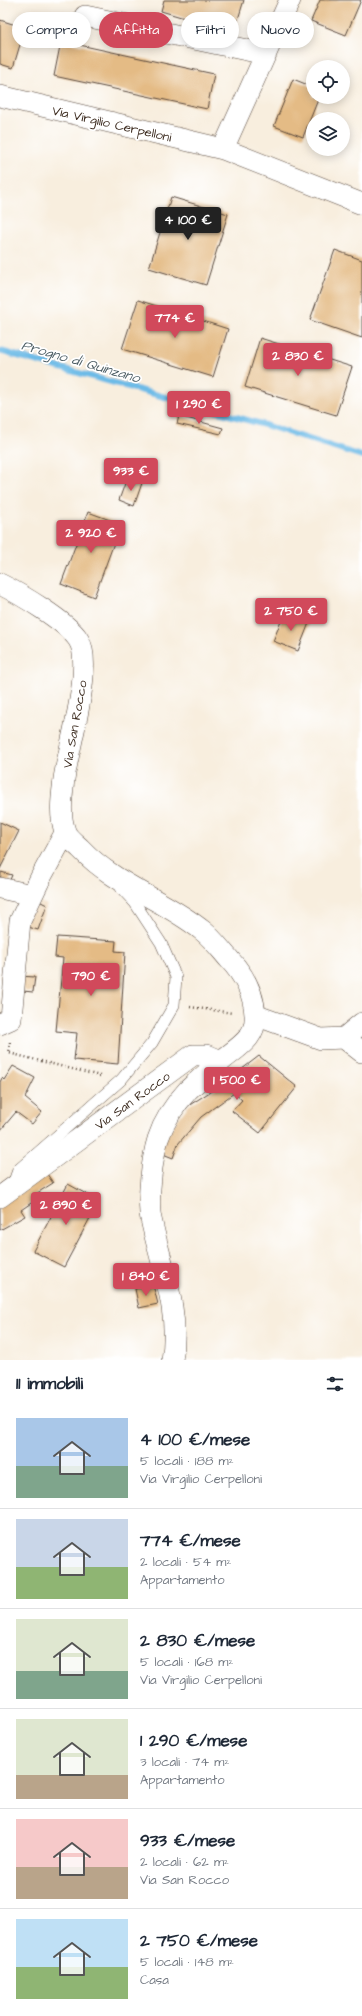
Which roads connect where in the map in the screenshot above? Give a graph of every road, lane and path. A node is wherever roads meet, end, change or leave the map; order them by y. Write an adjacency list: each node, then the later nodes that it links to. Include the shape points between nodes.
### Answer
1 (290, 0): 3 (street)
2 (91, 17): 3 (street)
3 (266, 54): 5 (street)
4 (0, 96): 5 (street, Via Virgilio Cerpelloni)
5 (223, 149): 6 (street, Via Virgilio Cerpelloni)
6 (362, 204)
7 (0, 584): 8 (street, Via San Rocco, via 59,621 79,640 84,678 63,792 62,814)
8 (65, 833): 9 (street); 11 (street)
9 (104, 870): 12 (lane, via 135,903 161,944 176,977); 13 (street, via 204,931 237,968 248,986)
10 (0, 888): 11 (street)
11 (32, 895): 14 (street, via 20,921)
12 (174, 1005): 13 (path); 19 (lane, via 152,1043)
13 (255, 1015): 16 (street, via 321,1039); 18 (street, via 252,1033 242,1046)
14 (6, 1021): 19 (path, via 9,1053)
15 (362, 1023): 16 (street)
16 (344, 1038): 17 (street)
17 (362, 1052)
18 (221, 1061): 20 (street, Via San Rocco, via 206,1055 194,1055); 21 (street, via 186,1092 169,1114 158,1139 152,1170 151,1216 174,1308)
19 (121, 1080): 20 (lane, via 18,1170)
20 (5, 1194)
21 (172, 1360)

